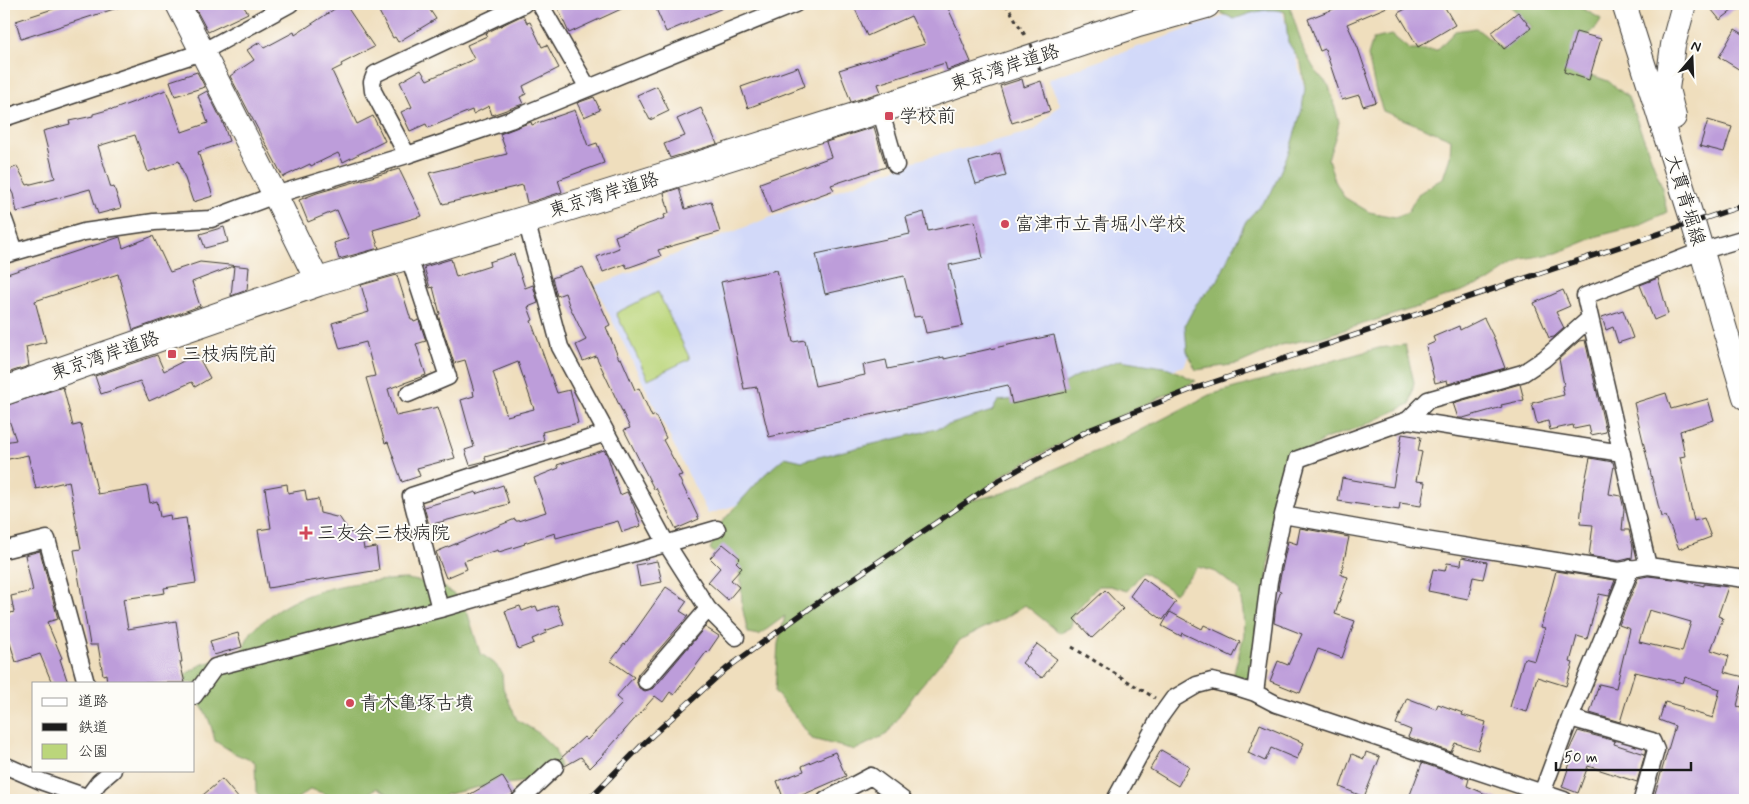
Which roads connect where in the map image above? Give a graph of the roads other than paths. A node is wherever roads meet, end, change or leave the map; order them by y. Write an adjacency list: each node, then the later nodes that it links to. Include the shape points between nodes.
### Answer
1 (178, 4): 9 (street)
2 (290, 4): 9 (street)
3 (524, 4): 13 (street, via 375,74 373,91)
4 (540, 4): 10 (street)
5 (795, 4): 10 (street)
6 (1206, 4): 11 (highway, 東京湾岸道路)
7 (1624, 4): 18 (street, 大貫青堀線)
8 (1684, 4): 18 (street, via 1673,46 1667,89 1696,209)
9 (202, 52): 12 (street); 15 (street)
10 (588, 88): 13 (street, via 510,120)
11 (880, 109): 14 (street); 17 (highway, 東京湾岸道路)
12 (4, 118)
13 (407, 155): 15 (street)
14 (896, 165)
15 (276, 195): 21 (street, via 211,219 154,222 84,232); 23 (street)
16 (4, 220): 21 (street)
17 (526, 220): 22 (highway, 東京湾岸道路); 29 (street, via 560,347)
18 (1693, 222): 20 (street, 大貫青堀線)
19 (1745, 238): 20 (street)
20 (1701, 251): 24 (street, via 1585,296); 27 (street, 大貫青堀線)
21 (10, 253)
22 (408, 254): 23 (highway, 東京湾岸道路); 26 (street, via 448,377)
23 (318, 282): 25 (highway, 東京湾岸道路)
24 (1590, 318): 28 (street, via 1524,373 1428,400); 30 (street)
25 (4, 391)
26 (408, 394)
27 (1745, 398)
28 (1408, 420): 30 (street); 31 (street, via 1298,459)
29 (606, 433): 33 (street); 38 (street, via 411,496)
30 (1622, 454): 35 (street)
31 (1282, 515): 36 (street, via 1619,571); 43 (street, via 1269,581)
32 (717, 529): 33 (street)
33 (666, 543): 38 (street); 39 (street)
34 (4, 547): 42 (street, via 7,549 47,539)
35 (1648, 566): 36 (street); 37 (street)
36 (1631, 568): 45 (street)
37 (1745, 579)
38 (440, 609): 44 (street, via 215,667)
39 (708, 609): 40 (street); 41 (street)
40 (736, 637)
41 (646, 681)
42 (86, 682)
43 (1255, 693): 50 (street, via 1276,704); 55 (street, via 1212,681 1197,685 1173,699)
44 (195, 695)
45 (1570, 718): 50 (street); 57 (street, via 1652,741 1656,750)
46 (4, 765): 49 (street)
47 (555, 767): 52 (street)
48 (111, 772): 51 (street, via 99,782)
49 (46, 776): 51 (street)
50 (1536, 794): 56 (street)
51 (91, 799)
52 (520, 800)
53 (826, 800): 54 (street, via 871,776)
54 (903, 800)
55 (1115, 800)
56 (1564, 800)
57 (1642, 800)

